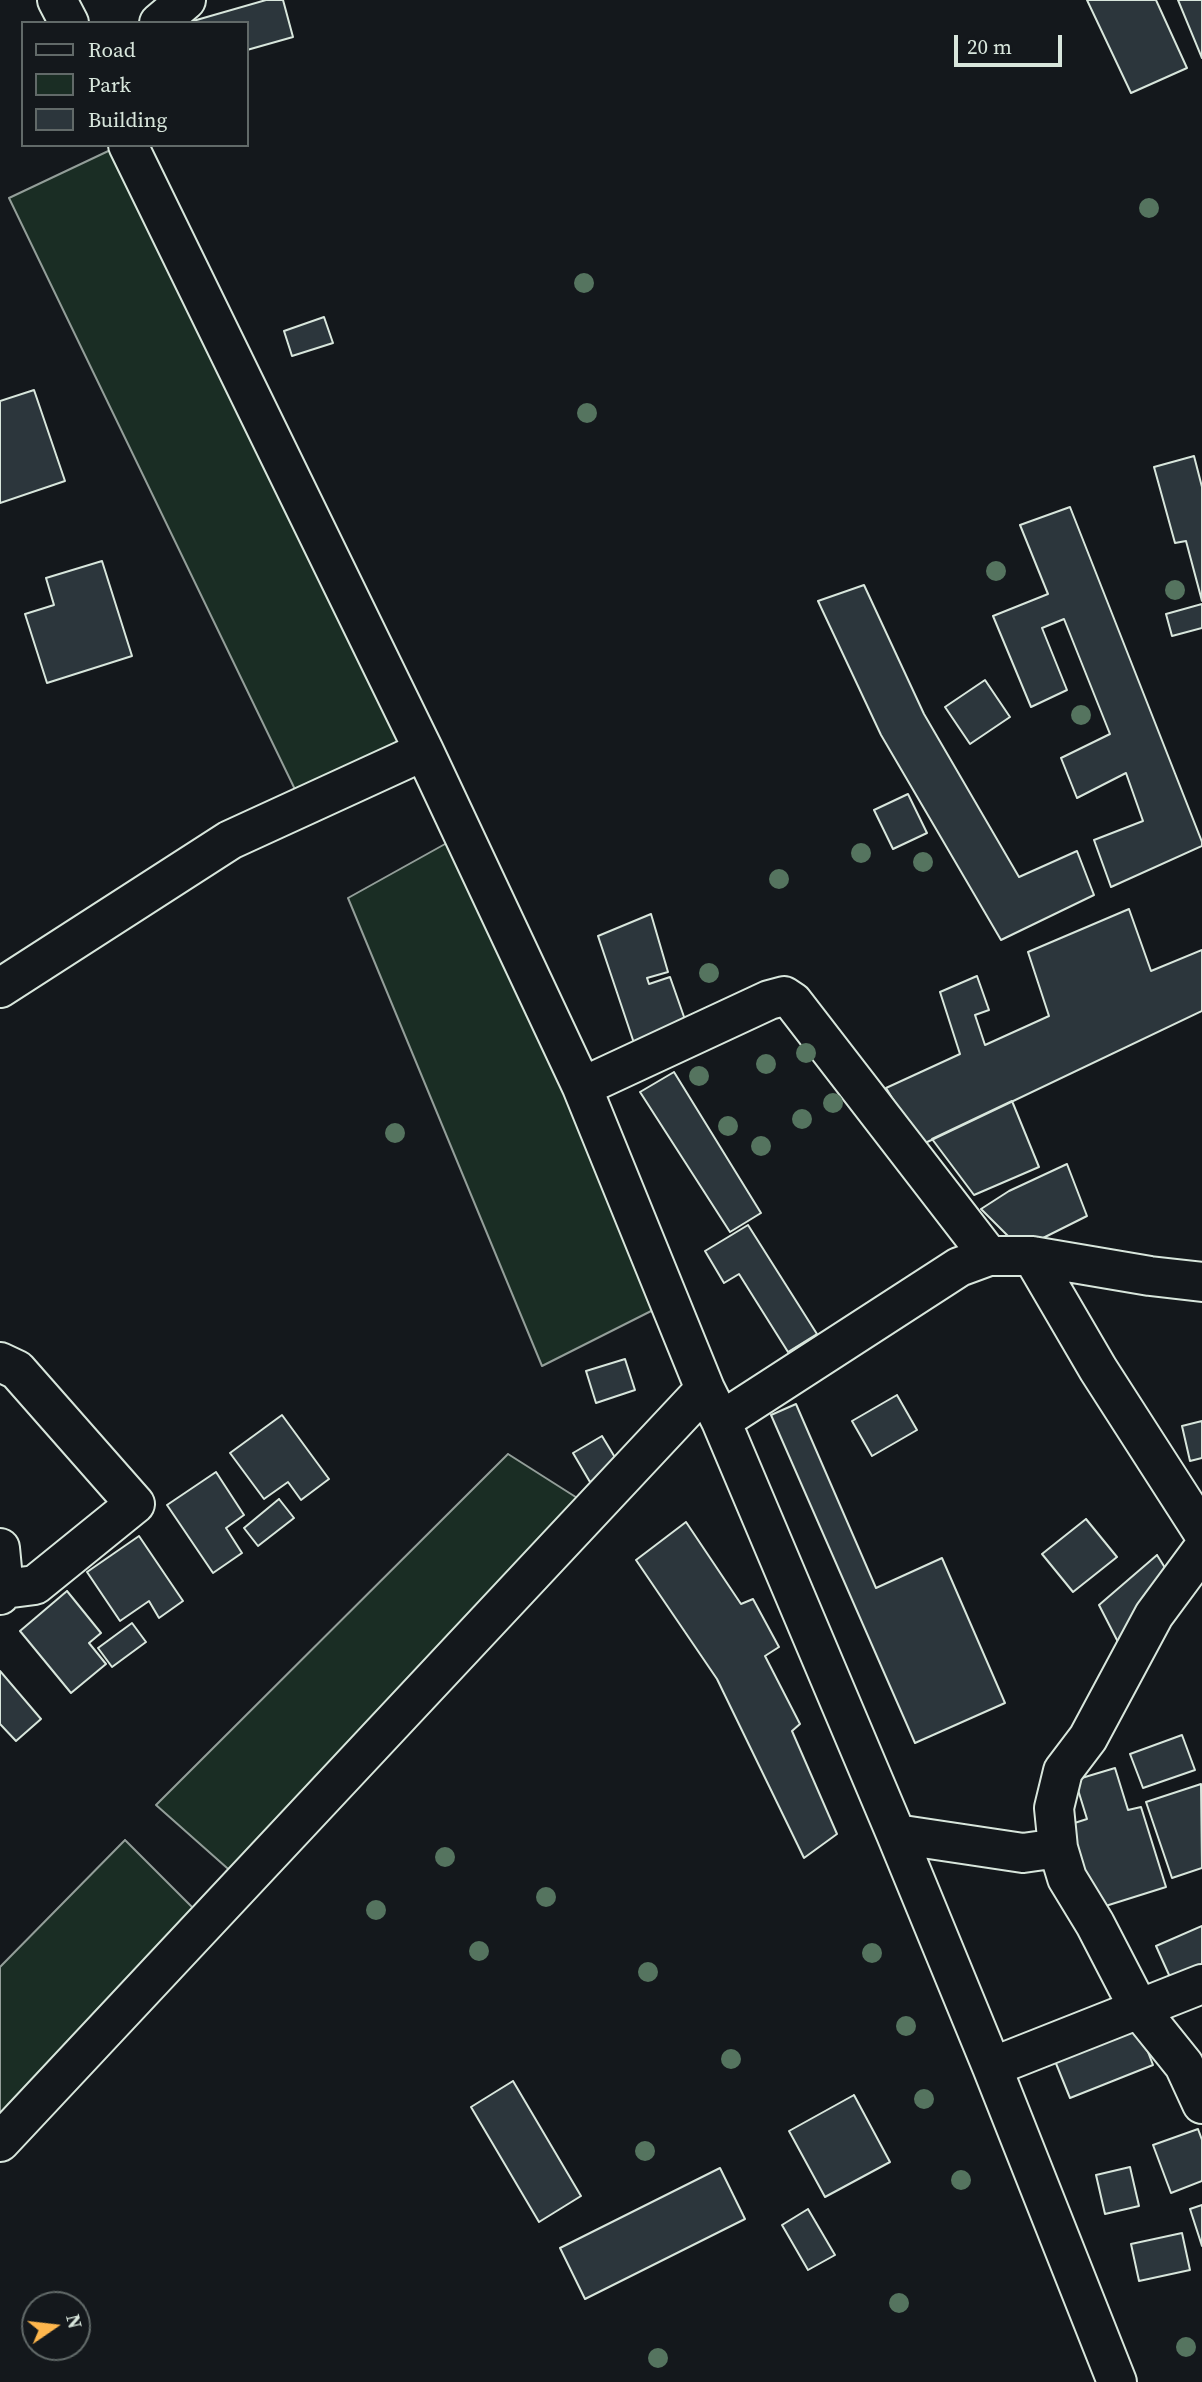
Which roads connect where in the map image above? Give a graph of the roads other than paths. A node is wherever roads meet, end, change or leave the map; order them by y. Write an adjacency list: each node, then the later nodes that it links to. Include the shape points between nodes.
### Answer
1 (57, 0): 3 (street)
2 (186, 0): 4 (street)
3 (68, 21)
4 (161, 21)
5 (129, 147): 6 (street)
6 (424, 751): 7 (street, via 230,840); 8 (street)
7 (0, 988)
8 (582, 1087): 9 (street, via 784,996); 15 (street)
9 (989, 1256): 10 (street); 15 (street, via 959,1267)
10 (1032, 1256): 11 (street); 16 (street)
11 (1150, 1276): 12 (street); 13 (street)
12 (1202, 1282)
13 (1202, 1307)
14 (0, 1362): 19 (street, via 17,1370 135,1504 35,1585)
15 (713, 1405): 20 (street); 26 (street)
16 (1202, 1531)
17 (0, 1548): 19 (street)
18 (1202, 1550): 21 (street, via 1154,1615 1088,1738 1063,1771 1054,1808)
19 (2, 1592)
20 (896, 1834): 21 (street, via 1023,1853); 24 (street)
21 (1058, 1848): 23 (street, via 1067,1878)
22 (1202, 1984): 23 (street)
23 (1139, 2009): 24 (street); 25 (street, via 1184,2065)
24 (992, 2067): 27 (street)
25 (1202, 2104)
26 (0, 2142)
27 (1117, 2382)

